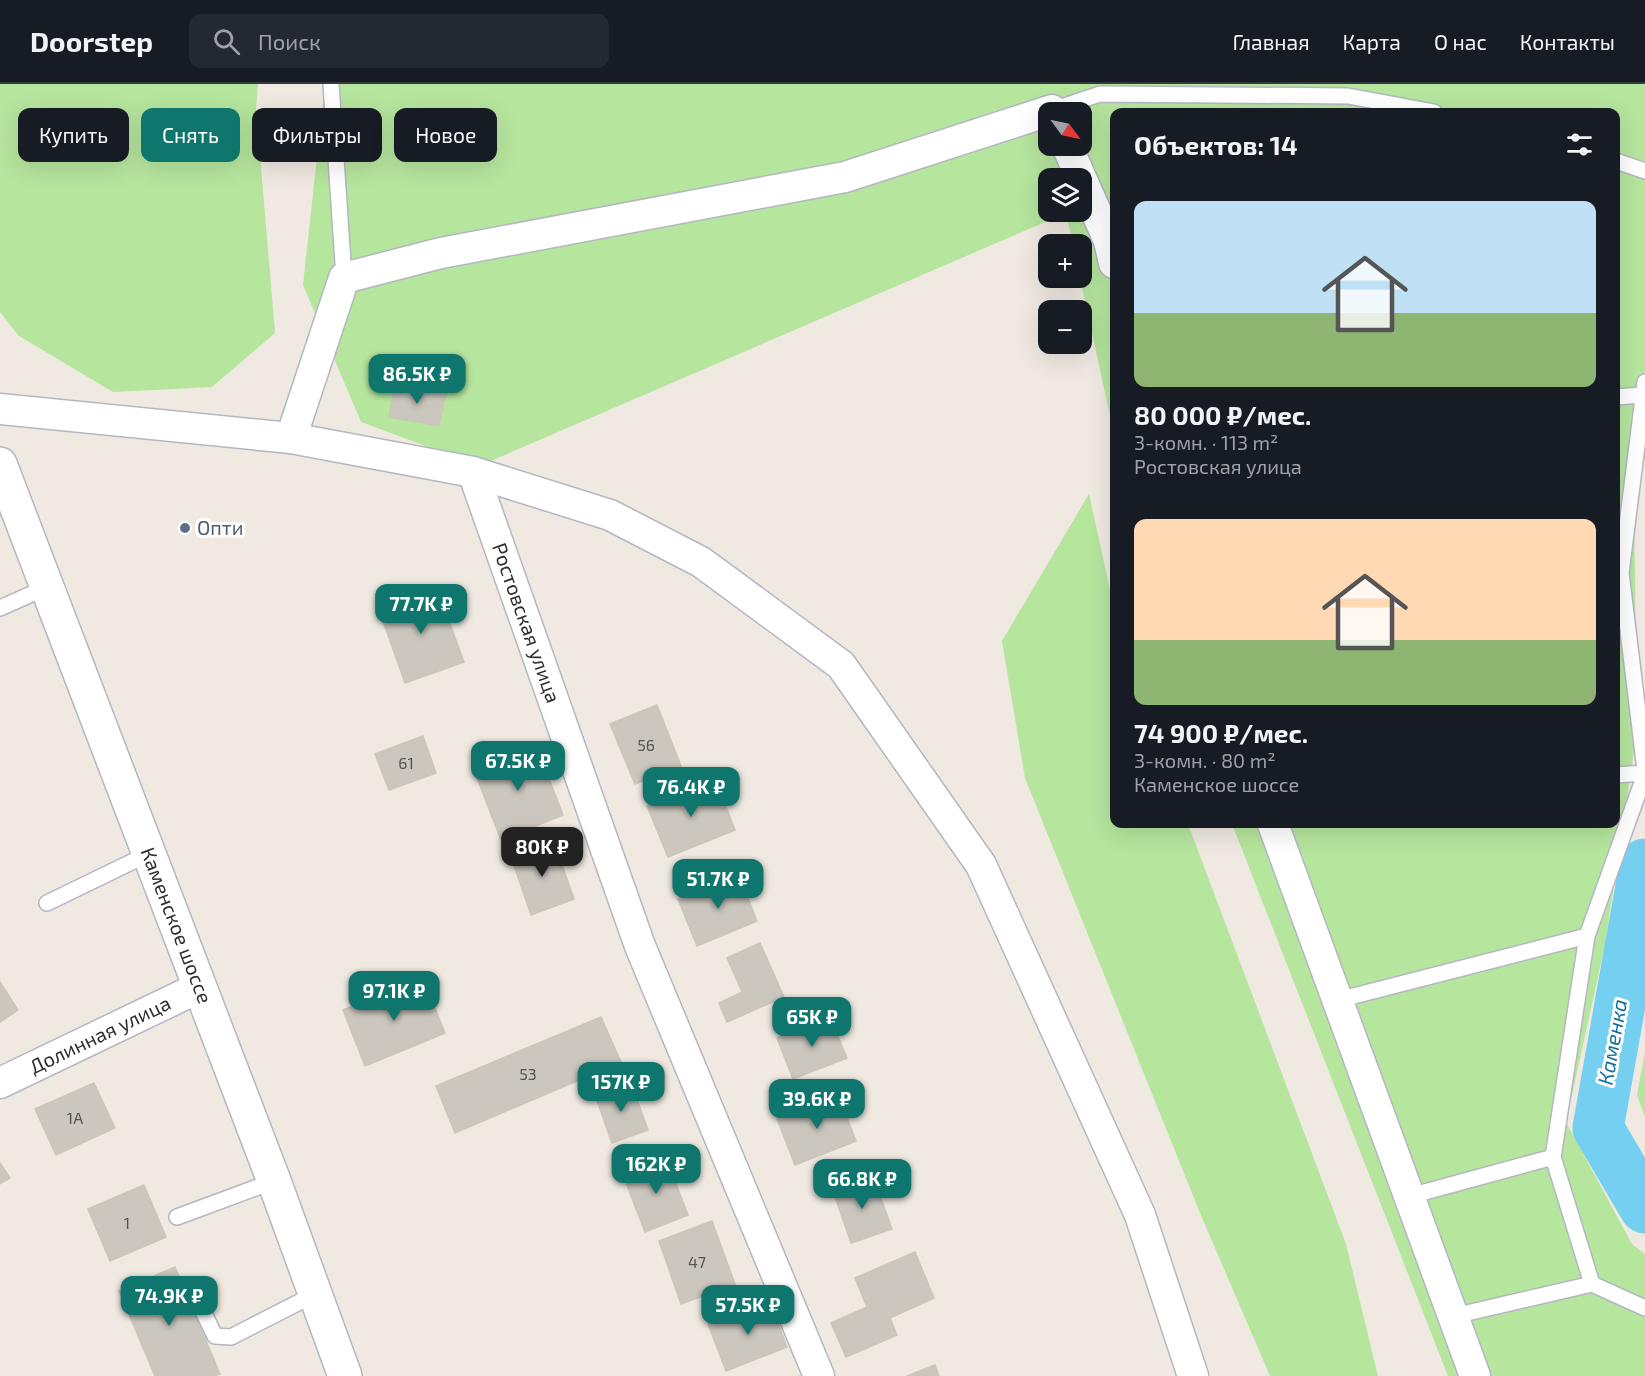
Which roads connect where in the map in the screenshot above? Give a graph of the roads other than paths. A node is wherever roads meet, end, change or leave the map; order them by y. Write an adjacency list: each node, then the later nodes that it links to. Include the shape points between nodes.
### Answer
1 (332, 84): 9 (lane)
2 (1077, 102): 3 (lane, via 1100,94 1347,96)
3 (1412, 108)
4 (1038, 115): 9 (street, via 845,177 441,253)
5 (1071, 156): 8 (street)
6 (1620, 163): 7 (lane)
7 (1645, 171)
8 (1110, 245)
9 (344, 278): 13 (street)
10 (1644, 389): 11 (lane); 16 (lane)
11 (1620, 396)
12 (0, 410): 13 (street)
13 (291, 438): 15 (street)
14 (2, 469): 17 (street, Каменское шоссе)
15 (473, 472): 39 (street, Ростовская улица, via 640,946); 40 (street, via 610,515 701,562 841,665 981,865 1140,1215)
16 (1620, 559)
17 (45, 588): 19 (lane); 23 (street, Каменское шоссе)
18 (1620, 588): 20 (lane)
19 (0, 608)
20 (1645, 772): 21 (lane); 25 (lane)
21 (1620, 775)
22 (1278, 828): 27 (street)
23 (148, 854): 24 (lane); 26 (street, Каменское шоссе)
24 (47, 903)
25 (1587, 936): 27 (lane); 29 (lane)
26 (200, 987): 28 (street, Долинная улица); 30 (street, Каменское шоссе)
27 (1338, 1000): 31 (street)
28 (0, 1083)
29 (1553, 1157): 31 (lane); 33 (lane)
30 (274, 1180): 32 (lane); 35 (street, Каменское шоссе)
31 (1410, 1196): 37 (street)
32 (177, 1217)
33 (1592, 1284): 36 (lane); 37 (lane)
34 (194, 1293): 35 (lane, via 215,1336 231,1337)
35 (315, 1294): 38 (street, Каменское шоссе)
36 (1645, 1308)
37 (1454, 1316): 41 (street)
38 (345, 1376)
39 (819, 1376)
40 (1193, 1376)
41 (1475, 1376)

